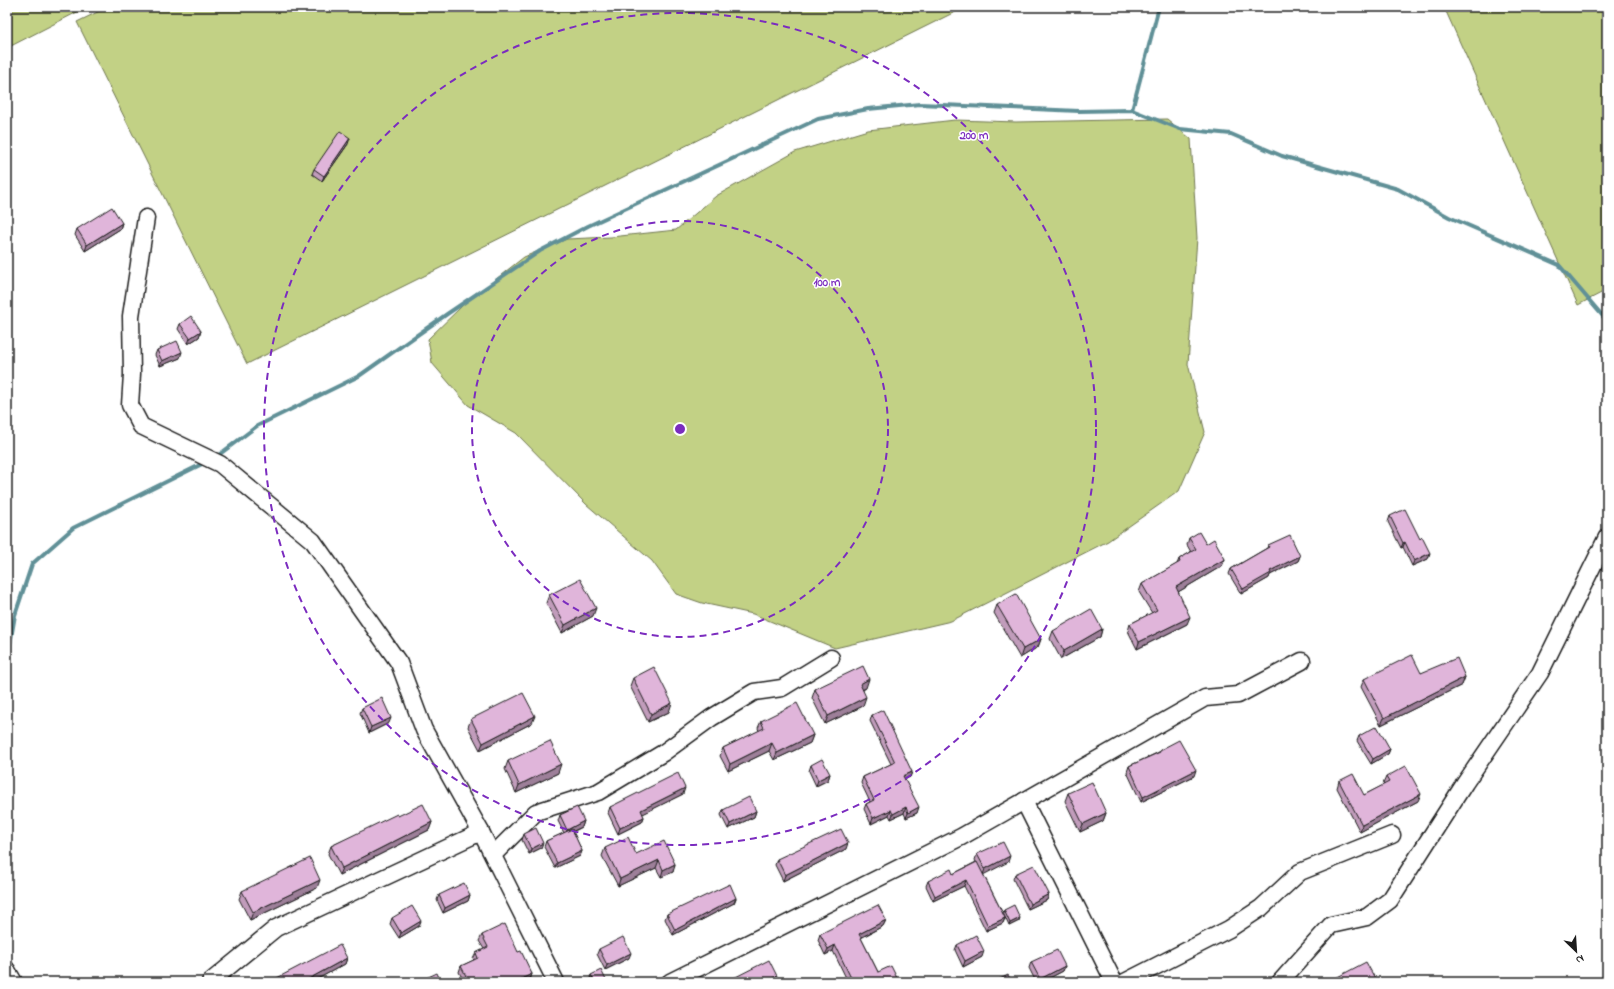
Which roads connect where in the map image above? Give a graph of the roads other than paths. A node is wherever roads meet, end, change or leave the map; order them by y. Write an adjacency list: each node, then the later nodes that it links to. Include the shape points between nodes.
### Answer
1 (146, 218): 6 (street, via 131,316 130,405 141,426 220,464 313,541 399,663 424,730)
2 (1607, 537): 16 (street, via 1540,673 1390,900 1367,917 1331,925)
3 (831, 658): 8 (street, via 782,688 754,692 663,753 598,792 536,812)
4 (1302, 661): 5 (street, via 1238,695 1205,698)
5 (1024, 801): 13 (street, via 961,836); 14 (street)
6 (481, 832): 8 (street); 11 (street, via 276,928)
7 (1392, 835): 15 (street, via 1300,872 1261,908 1229,929)
8 (493, 855): 12 (street)
9 (7, 970): 10 (street)
10 (14, 982)
11 (210, 982)
12 (556, 982)
13 (670, 982)
14 (1114, 982)
15 (1125, 982)
16 (1280, 982)

